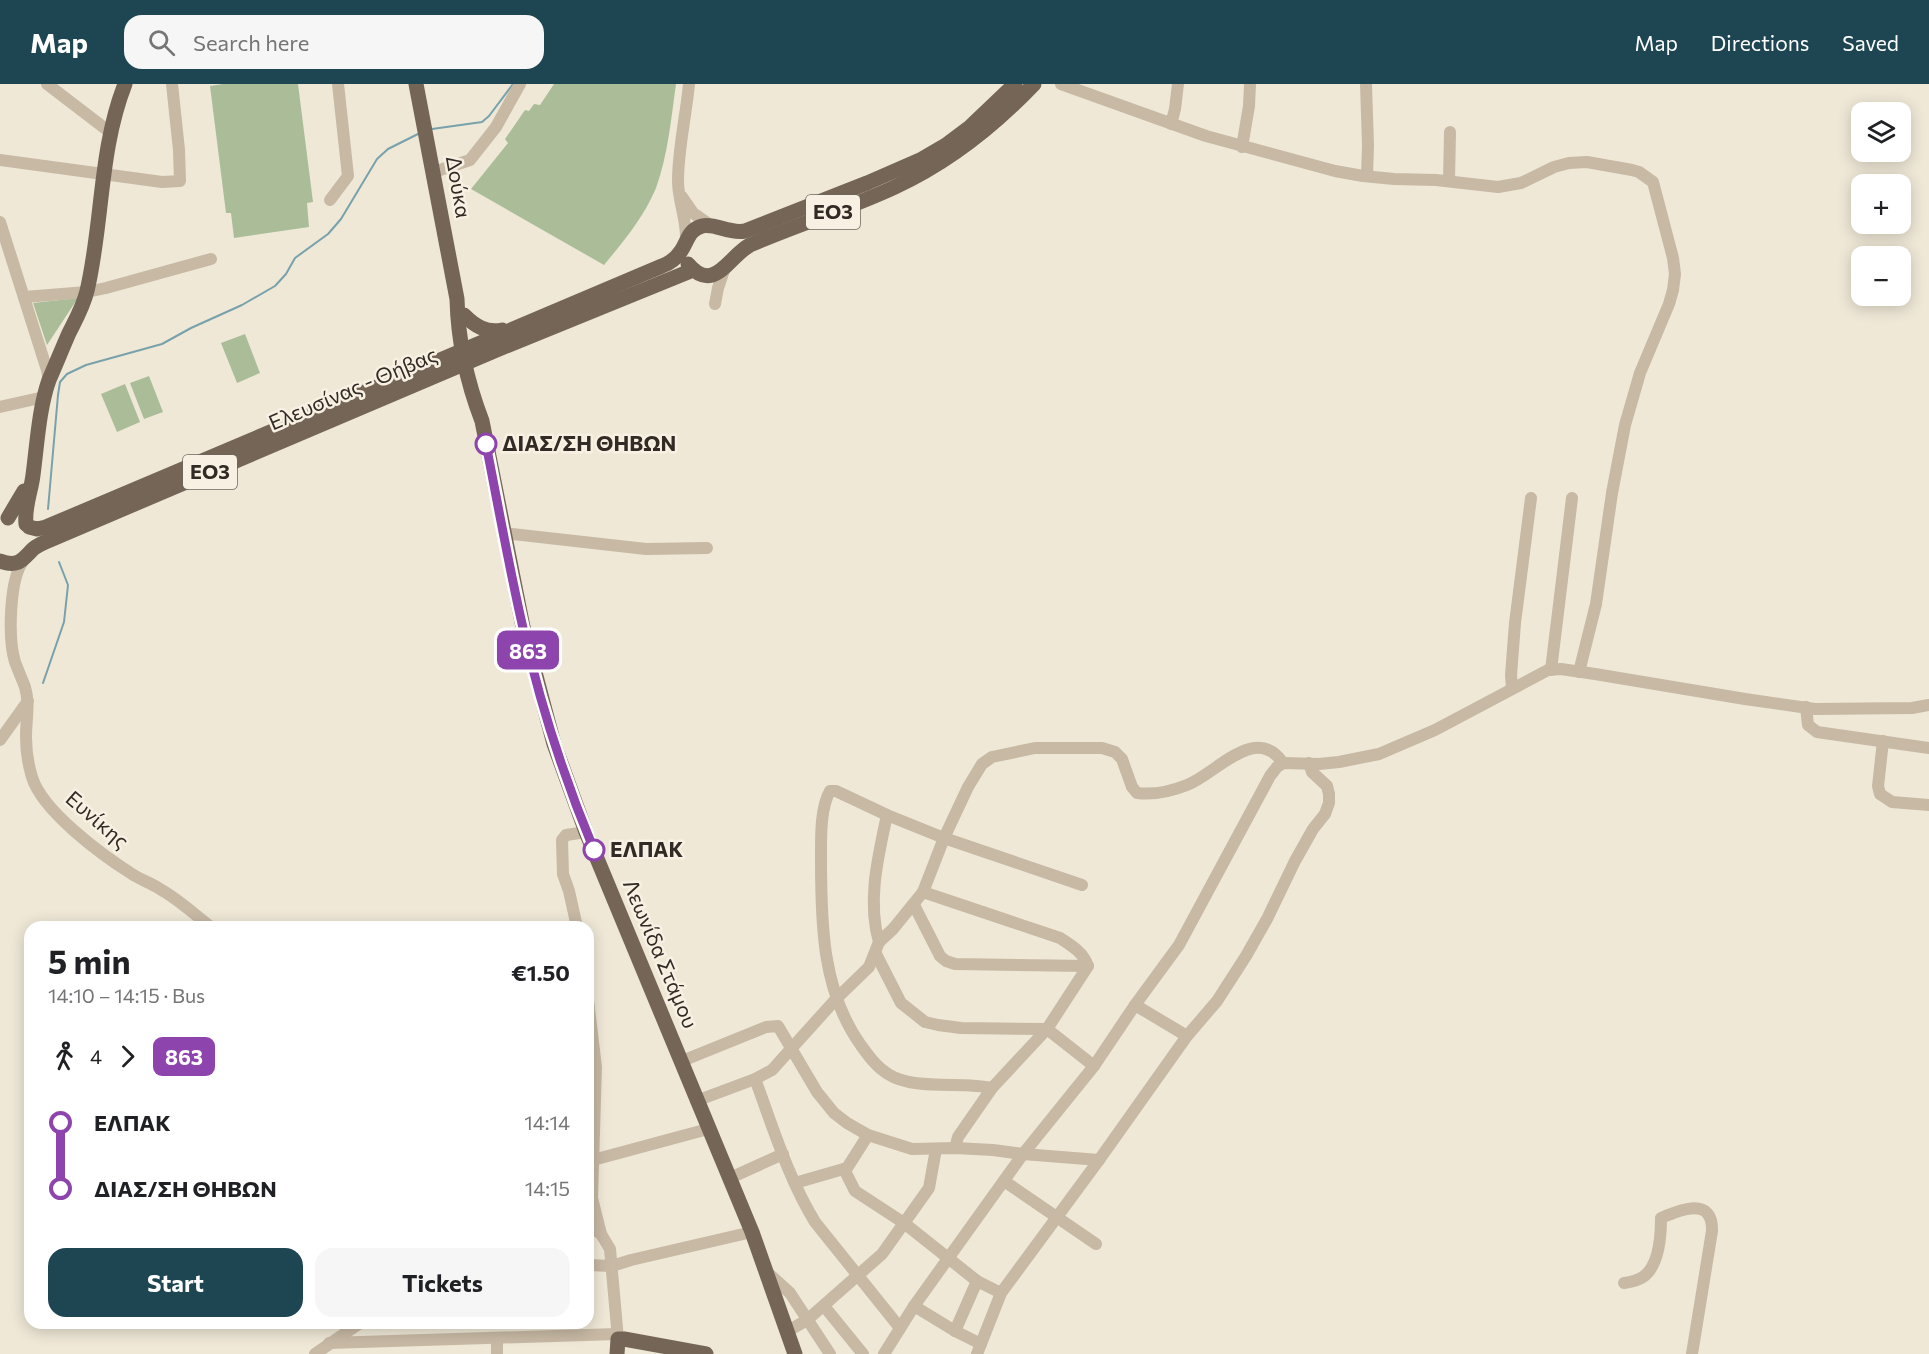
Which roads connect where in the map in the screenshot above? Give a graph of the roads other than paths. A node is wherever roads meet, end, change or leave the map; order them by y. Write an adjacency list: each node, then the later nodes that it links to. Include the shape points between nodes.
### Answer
1 (47, 84): 16 (street)
2 (124, 84): 16 (main road)
3 (172, 84): 20 (street, via 180,180 162,182)
4 (338, 84): 24 (street, via 348,176)
5 (416, 84): 19 (main road, Δούκα)
6 (520, 84): 19 (street, via 496,127 470,160)
7 (689, 84): 23 (street)
8 (1015, 84): 26 (main road, Ελευσίνας - Θήβας / ΕΟ3, via 959,135 912,164 752,229 736,232)
9 (1034, 84): 30 (main road, Ελευσίνας - Θήβας / ΕΟ3, via 971,140 909,180 750,245)
10 (1178, 84): 14 (street)
11 (1250, 84): 17 (street)
12 (1366, 84): 21 (street)
13 (1063, 85): 14 (street)
14 (1171, 124): 17 (street)
15 (1450, 132): 22 (street)
16 (111, 133): 20 (main road)
17 (1242, 147): 21 (street)
18 (0, 160): 20 (street)
19 (434, 172): 34 (main road, Δούκα)
20 (104, 175): 32 (main road)
21 (1367, 176): 22 (street)
22 (1449, 181): 54 (street, via 1511,186 1554,167 1587,162 1639,172 1653,182 1655,189 1673,258 1673,290 1640,373 1625,424 1596,604)
23 (678, 190): 26 (street, via 693,213); 28 (street, via 686,225)
24 (330, 200)
25 (0, 222): 27 (street)
26 (717, 228): 28 (main road, Ελευσίνας - Θήβας / ΕΟ3, via 698,227); 30 (main road, via 732,243)
27 (3, 239): 33 (street)
28 (685, 243): 31 (main road, via 685,259); 36 (main road, Ελευσίνας - Θήβας / ΕΟ3, via 670,263)
29 (211, 259): 32 (street)
30 (728, 264): 31 (main road, Ελευσίνας - Θήβας / ΕΟ3, via 712,275); 31 (street, via 715,304 710,288)
31 (696, 272): 37 (main road, Ελευσίνας - Θήβας / ΕΟ3)
32 (87, 292): 33 (street); 39 (main road)
33 (24, 297): 39 (street, via 47,370)
34 (457, 298): 35 (main road, Δούκα); 37 (main road, Δούκα)
35 (464, 315): 36 (main road, ΕΟ3, via 490,331); 37 (main road, Δούκα)
36 (523, 325): 37 (main road, Ελευσίνας - Θήβας / ΕΟ3)
37 (468, 355): 38 (main road, Ελευσίνας - Θήβας / ΕΟ3); 40 (main road, Λεωνίδα Στάμου); 42 (main road, Λεωνίδα Στάμου); 47 (main road, Ελευσίνας - Θήβας / ΕΟ3, via 46,527)
38 (411, 387): 40 (main road, ΕΟ3, via 452,381); 50 (main road, Ελευσίνας - Θήβας / ΕΟ3, via 50,540)
39 (46, 389): 41 (street); 43 (main road)
40 (473, 397): 42 (main road, Λεωνίδα Στάμου)
41 (0, 407)
42 (482, 421): 48 (main road, Λεωνίδα Στάμου)
43 (34, 463): 46 (main road, via 25,489); 47 (main road, via 26,510)
44 (1531, 498): 55 (street, via 1515,623)
45 (1572, 498): 53 (street)
46 (3, 520): 47 (main road, Ελευσίνας - Θήβας / ΕΟ3, via 19,520)
47 (28, 526): 50 (main road, via 34,538)
48 (504, 533): 49 (street, via 646,549); 66 (main road, Λεωνίδα Στάμου, via 538,689)
49 (707, 548)
50 (28, 555): 51 (main road, Ελευσίνας - Θήβας / ΕΟ3, via 13,564); 52 (street, via 17,573)
51 (1, 562): 52 (street, via 8,574)
52 (13, 601): 56 (street, via 13,651)
53 (1551, 670): 54 (street); 55 (street)
54 (1579, 672): 58 (street)
55 (1512, 688): 63 (street, via 1435,730 1379,754)
56 (28, 700): 59 (street); 71 (street, Ευνίκης, via 27,757 37,790 56,813 109,859 161,889)
57 (1929, 705): 58 (street)
58 (1806, 707): 60 (street, via 1808,725 1817,732)
59 (0, 740)
60 (1883, 741): 61 (street); 64 (street, via 1880,794 1892,802)
61 (1929, 748)
62 (1283, 763): 63 (street); 67 (street, via 1278,754 1258,747 1245,750 1188,785 1145,794 1132,787 1122,759 1109,750 1047,748 1007,753 982,764); 76 (street, via 1270,776 1179,945)
63 (1309, 763): 78 (street, via 1312,772 1327,786 1329,803 1325,814 1295,861 1246,956 1217,1001)
64 (1929, 805)
65 (887, 815): 67 (street); 73 (street, via 873,897); 75 (street, via 836,791 830,791 825,800 821,907 827,968)
66 (586, 832): 72 (street, via 566,835 562,840 563,874); 81 (main road, Λεωνίδα Στάμου)
67 (944, 838): 68 (street); 69 (street)
68 (1082, 885)
69 (922, 892): 70 (street); 74 (street, via 1060,938 1077,949)
70 (914, 905): 73 (street); 74 (street, via 946,961)
71 (203, 921)
72 (576, 921)
73 (877, 948): 75 (street, via 869,967); 77 (street, via 902,1003 925,1022 961,1028)
74 (1088, 966): 77 (street)
75 (836, 999): 79 (street); 84 (street, via 854,1036 887,1074 908,1082)
76 (1135, 1005): 78 (street); 82 (street)
77 (1047, 1029): 82 (street); 84 (street)
78 (1187, 1036): 94 (street)
79 (792, 1047): 81 (street, via 781,1029 773,1025); 83 (street, via 772,1070); 88 (street, via 817,1092 834,1113)
80 (594, 1050): 86 (street)
81 (682, 1061): 85 (main road, Λεωνίδα Στάμου)
82 (1094, 1066): 92 (street)
83 (754, 1079): 85 (street); 91 (street)
84 (992, 1088): 89 (street, via 958,1137)
85 (696, 1101): 87 (main road, Λεωνίδα Στάμου)
86 (594, 1129)
87 (708, 1129): 93 (street); 96 (main road, Λεωνίδα Στάμου)
88 (868, 1135): 90 (street, via 912,1149); 95 (street)
89 (955, 1148): 90 (street); 92 (street)
90 (936, 1149): 101 (street, via 929,1188)
91 (783, 1154): 96 (street); 98 (street)
92 (1023, 1154): 94 (street); 97 (street)
93 (594, 1160)
94 (1099, 1160): 100 (street)
95 (844, 1169): 98 (street); 101 (street, via 855,1191)
96 (730, 1178): 103 (main road, Λεωνίδα Στάμου)
97 (1004, 1181): 100 (street); 106 (street)
98 (795, 1183): 110 (street, via 815,1222)
99 (594, 1206): 104 (street)
100 (1056, 1218): 105 (street); 113 (street)
101 (904, 1223): 106 (street); 110 (street, via 882,1254)
102 (594, 1229): 104 (street)
103 (752, 1232): 108 (street); 109 (main road, Λεωνίδα Στάμου)
104 (601, 1234): 108 (street, via 610,1250)
105 (1096, 1244)
106 (949, 1258): 111 (street); 115 (street)
107 (594, 1265): 108 (street)
108 (612, 1266): 124 (street)
109 (767, 1272): 116 (street, via 790,1293); 119 (main road, Λεωνίδα Στάμου)
110 (858, 1274): 114 (street); 117 (street)
111 (977, 1281): 113 (street); 120 (street)
112 (1624, 1283): 134 (street, via 1638,1280 1650,1270 1659,1245 1661,1218 1690,1208 1707,1213 1713,1225)
113 (1001, 1293): 125 (street)
114 (824, 1306): 116 (street); 132 (street)
115 (914, 1306): 117 (street); 120 (street)
116 (807, 1320): 119 (street); 131 (street)
117 (900, 1328): 133 (street)
118 (351, 1329): 123 (street)
119 (788, 1331): 130 (main road, Λεωνίδα Στάμου)
120 (956, 1331): 125 (street)
121 (497, 1338): 122 (street); 124 (street); 128 (street)
122 (378, 1341): 123 (street); 127 (street)
123 (329, 1343): 126 (street)
124 (620, 1344): 129 (main road)
125 (979, 1349)
126 (315, 1354)
127 (378, 1354)
128 (497, 1354)
129 (706, 1354)
130 (795, 1354)
131 (830, 1354)
132 (863, 1354)
133 (884, 1354)
134 (1692, 1354)

